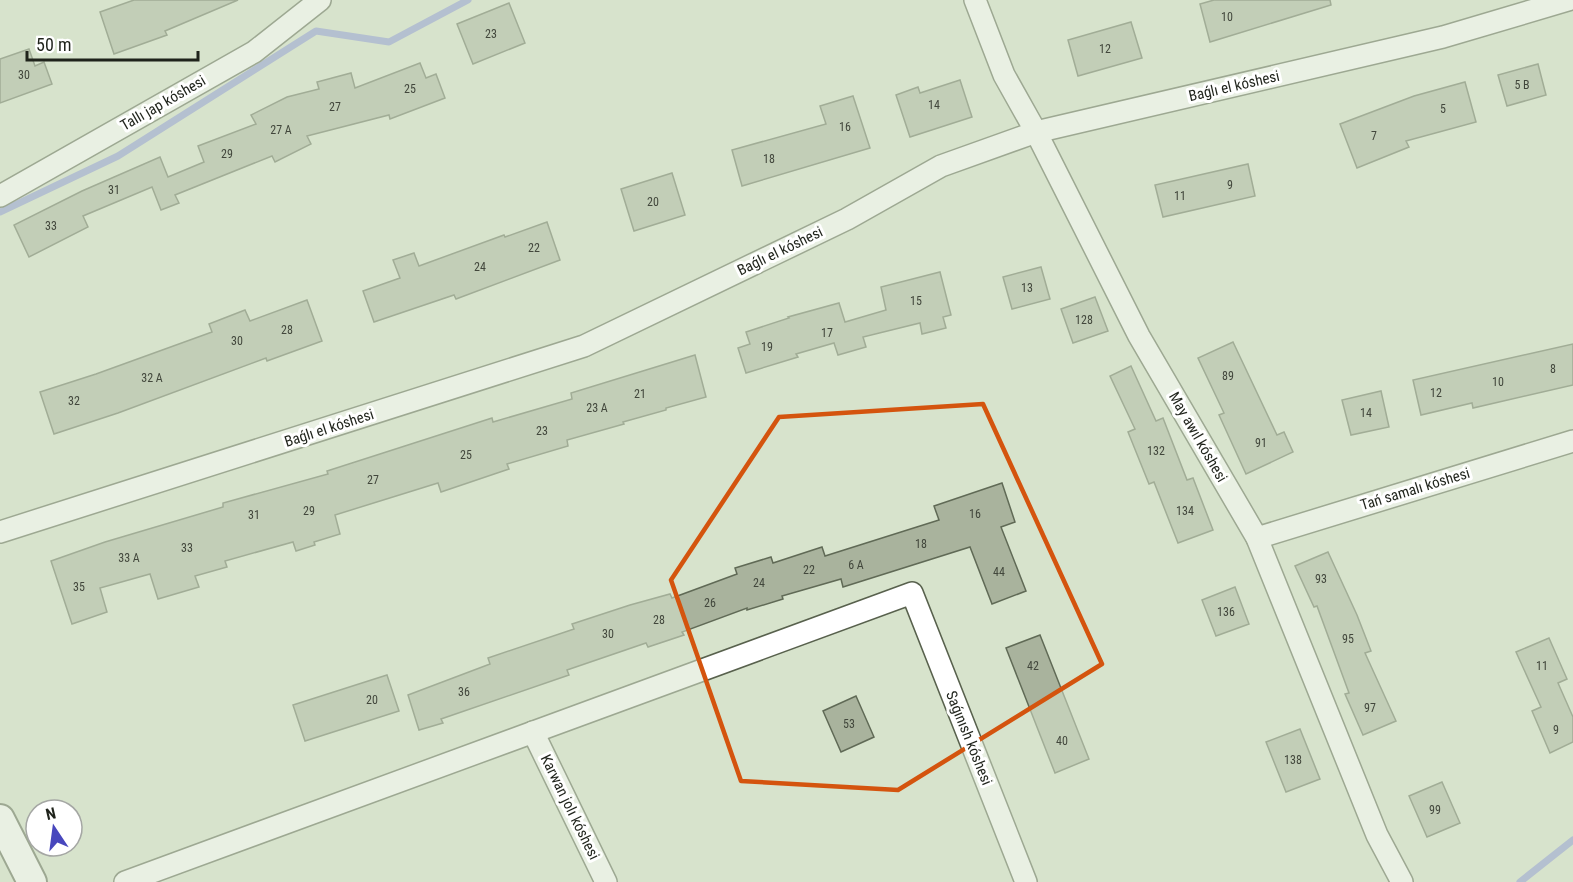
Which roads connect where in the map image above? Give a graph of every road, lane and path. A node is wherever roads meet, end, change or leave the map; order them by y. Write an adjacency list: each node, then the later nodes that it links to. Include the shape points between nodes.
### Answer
1 (320, 0): 5 (street, Tallı jap kóshesi, via 254,52)
2 (975, 0): 4 (street, May awıl kóshesi, via 1004,75)
3 (1568, 0): 4 (street, Baǵlı el kóshesi, via 1443,37)
4 (1036, 132): 7 (street, Baǵlı el kóshesi, via 941,166 847,219 584,346); 8 (street, May awıl kóshesi, via 1139,336)
5 (0, 196)
6 (1573, 441): 8 (street, Tań samalı kóshesi)
7 (0, 532)
8 (1257, 538): 15 (street, May awıl kóshesi, via 1377,835)
9 (533, 732): 12 (street); 13 (street, Karwan jolı kóshesi); 14 (street, Saǵınısh kóshesi, via 912,593)
10 (0, 819): 11 (main road)
11 (32, 882)
12 (125, 882)
13 (606, 882)
14 (1026, 882)
15 (1402, 882)

